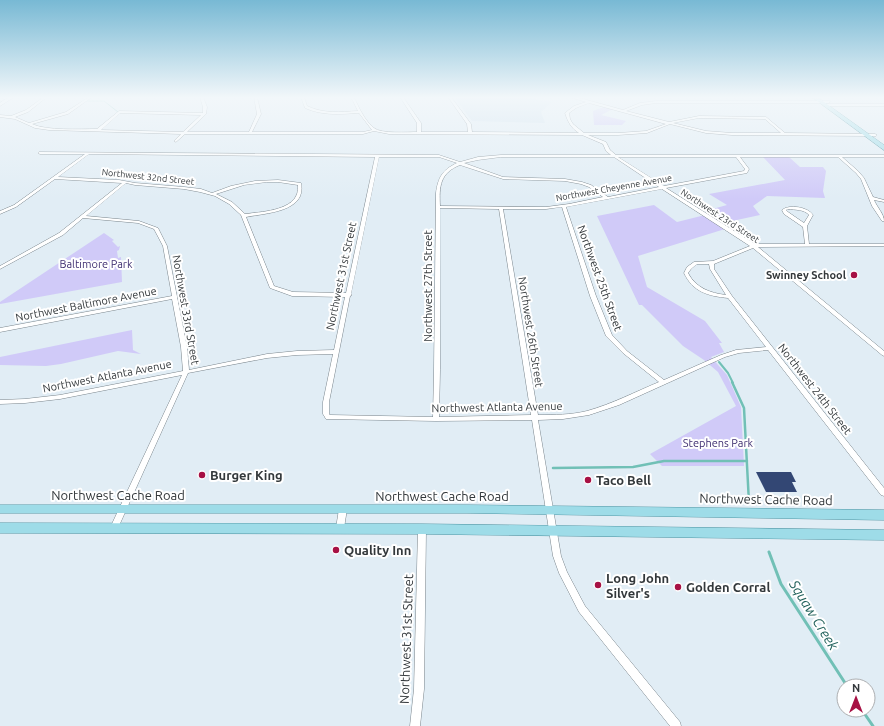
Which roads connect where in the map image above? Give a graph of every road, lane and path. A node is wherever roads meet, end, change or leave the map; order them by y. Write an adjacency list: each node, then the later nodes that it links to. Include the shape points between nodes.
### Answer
1 (97, 131): 12 (street)
2 (186, 131): 12 (street)
3 (371, 131): 13 (street)
4 (378, 131): 14 (street)
5 (470, 131): 15 (street)
6 (578, 131): 16 (street, Northwest 23rd Street)
7 (650, 131): 16 (street)
8 (701, 131): 17 (street)
9 (780, 131): 17 (street)
10 (861, 131): 18 (main road)
11 (869, 131): 19 (main road)
12 (184, 133): 13 (street); 20 (street)
13 (250, 133)
14 (419, 133): 15 (street)
15 (470, 134): 16 (street)
16 (584, 134): 26 (street, Northwest 23rd Street, via 605,143 608,151)
17 (785, 135): 18 (street)
18 (866, 135): 19 (street); 22 (main road)
19 (875, 135): 21 (main road)
20 (176, 141)
21 (884, 141)
22 (884, 148)
23 (40, 153): 24 (street)
24 (89, 153): 25 (street); 31 (street)
25 (377, 155): 30 (street, via 439,156); 52 (street, Northwest 31st Street)
26 (614, 156): 27 (street); 30 (street, via 501,156 469,160); 33 (street, Northwest 23rd Street)
27 (737, 156): 28 (street); 33 (street, Northwest Cheyenne Avenue, via 747,169 746,172)
28 (839, 156): 29 (street); 36 (street, via 863,179)
29 (884, 156)
30 (460, 164): 35 (street, via 503,178 582,183); 39 (street, Northwest 27th Street, via 443,174 439,186)
31 (54, 178): 32 (street, Northwest 32nd Street); 41 (street, via 15,206)
32 (124, 183): 34 (street, Northwest 32nd Street, via 181,187); 44 (street)
33 (663, 188): 35 (street, Northwest Cheyenne Avenue); 49 (street, Northwest 23rd Street)
34 (212, 194): 43 (street, Northwest 32nd Street, via 236,206); 43 (street, via 242,184 300,184 299,196 290,206)
35 (607, 198): 38 (street, Northwest Cheyenne Avenue)
36 (870, 198): 37 (street); 42 (street)
37 (884, 201)
38 (564, 206): 40 (street, Northwest Cheyenne Avenue); 60 (street, Northwest 25th Street, via 609,336)
39 (438, 207): 40 (street, Northwest Cheyenne Avenue); 63 (street, Northwest 27th Street)
40 (501, 208): 64 (street, Northwest 26th Street)
41 (0, 213)
42 (882, 214): 45 (street)
43 (243, 216): 52 (street, Northwest 32nd Street, via 272,287 292,294)
44 (83, 217): 51 (street, via 61,234); 53 (street, Northwest 33rd Street, via 133,221 156,228 165,246)
45 (884, 220)
46 (805, 226): 46 (street, via 811,215 809,212 793,208 784,210); 47 (street)
47 (807, 244): 48 (street); 49 (street)
48 (884, 245)
49 (754, 246): 50 (street); 58 (street, Northwest 23rd Street)
50 (714, 262): 54 (street, Northwest 24th Street, via 711,264 712,269); 54 (street, via 696,263 686,273 688,278 707,293)
51 (0, 268)
52 (349, 295): 57 (street, Northwest 31st Street)
53 (175, 297): 55 (street, Northwest Baltimore Avenue); 59 (street, Northwest 33rd Street)
54 (730, 297): 56 (street, Northwest 24th Street)
55 (0, 330)
56 (770, 348): 60 (street, Northwest Atlanta Avenue, via 738,351 722,356); 65 (street, Northwest 24th Street)
57 (337, 352): 59 (street, Northwest Atlanta Avenue, via 267,356); 62 (street, Northwest 31st Street, via 326,402 326,414)
58 (884, 354)
59 (186, 372): 61 (street, Northwest Atlanta Avenue, via 60,397); 67 (street, Northwest 33rd Street)
60 (663, 382): 64 (street, Northwest Atlanta Avenue, via 617,403 587,413)
61 (0, 402)
62 (332, 417): 63 (street, Northwest Atlanta Avenue)
63 (436, 418): 64 (street, Northwest Atlanta Avenue)
64 (534, 418): 69 (street, Northwest 26th Street)
65 (884, 493)
66 (0, 509): 67 (main road, Northwest Cache Road)
67 (124, 509): 68 (main road, Northwest Cache Road); 72 (street, Northwest 33rd Street)
68 (343, 509): 69 (main road, Northwest Cache Road); 73 (street)
69 (550, 510): 70 (main road, Northwest Cache Road); 75 (street, Northwest 26th Street)
70 (884, 515)
71 (0, 528): 72 (main road)
72 (114, 528): 73 (main road)
73 (340, 528): 74 (main road)
74 (422, 529): 75 (main road); 77 (street, Northwest 31st Street, via 419,689)
75 (553, 530): 76 (main road); 78 (street, Northwest 26th Street, via 563,573 582,609)
76 (884, 535)
77 (415, 726)
78 (676, 726)

